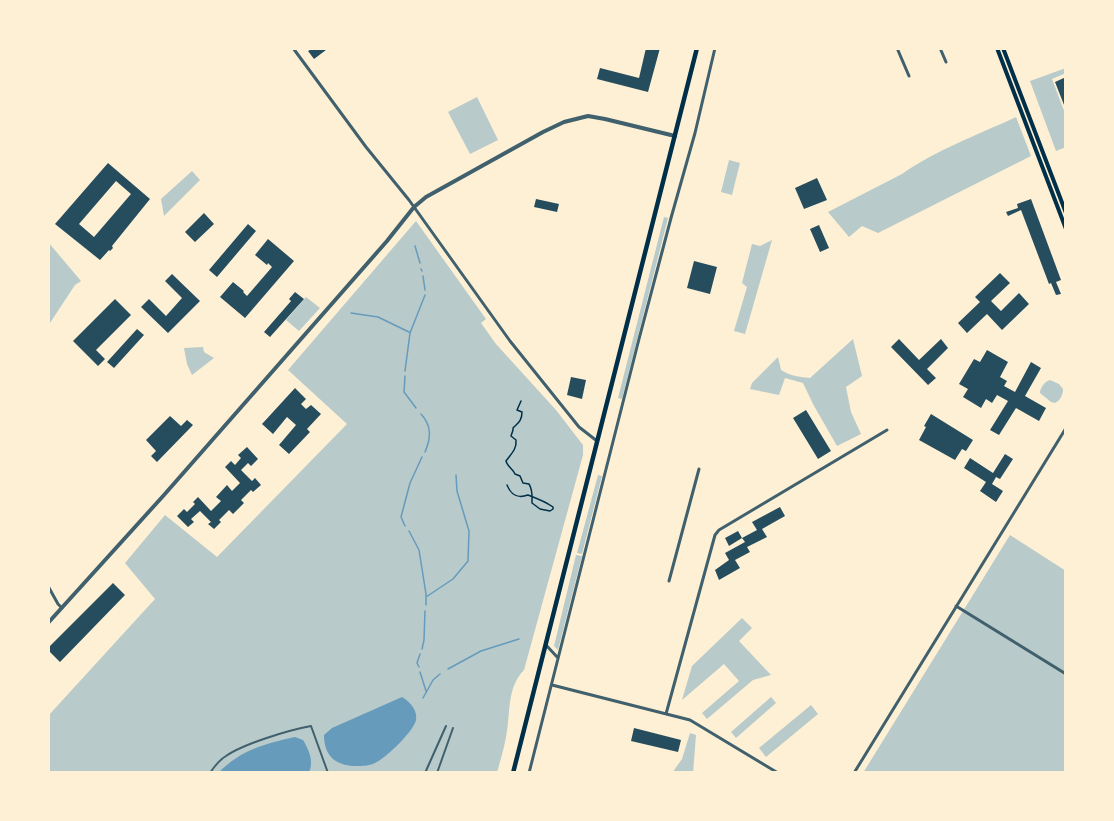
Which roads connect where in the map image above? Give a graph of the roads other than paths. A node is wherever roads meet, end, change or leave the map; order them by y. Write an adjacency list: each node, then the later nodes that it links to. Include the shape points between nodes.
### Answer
1 (292, 48): 11 (street)
2 (698, 48): 10 (highway)
3 (715, 48): 24 (street)
4 (897, 48): 9 (street)
5 (940, 48): 8 (street)
6 (997, 48): 13 (main road)
7 (1003, 48): 12 (main road)
8 (946, 62)
9 (909, 76)
10 (675, 136): 11 (street, via 588,116 572,120 473,170); 16 (highway)
11 (414, 207): 16 (street, via 520,354 579,427); 21 (street)
12 (1066, 213)
13 (1066, 229)
14 (1066, 428): 20 (street)
15 (886, 430): 27 (street, via 715,535)
16 (598, 442): 23 (highway)
17 (699, 469): 18 (street)
18 (669, 581)
19 (48, 586): 21 (street)
20 (956, 606): 25 (street); 37 (street)
21 (62, 608): 22 (street)
22 (48, 623)
23 (546, 645): 24 (street); 34 (highway)
24 (558, 658): 26 (street)
25 (1066, 674)
26 (552, 684): 27 (street); 35 (street)
27 (666, 714): 36 (street, via 690,720)
28 (446, 726): 32 (street)
29 (453, 728): 33 (street)
30 (210, 773): 31 (street, via 239,749 311,726)
31 (328, 773)
32 (425, 773)
33 (437, 773)
34 (513, 773)
35 (529, 773)
36 (778, 773)
37 (854, 773)

